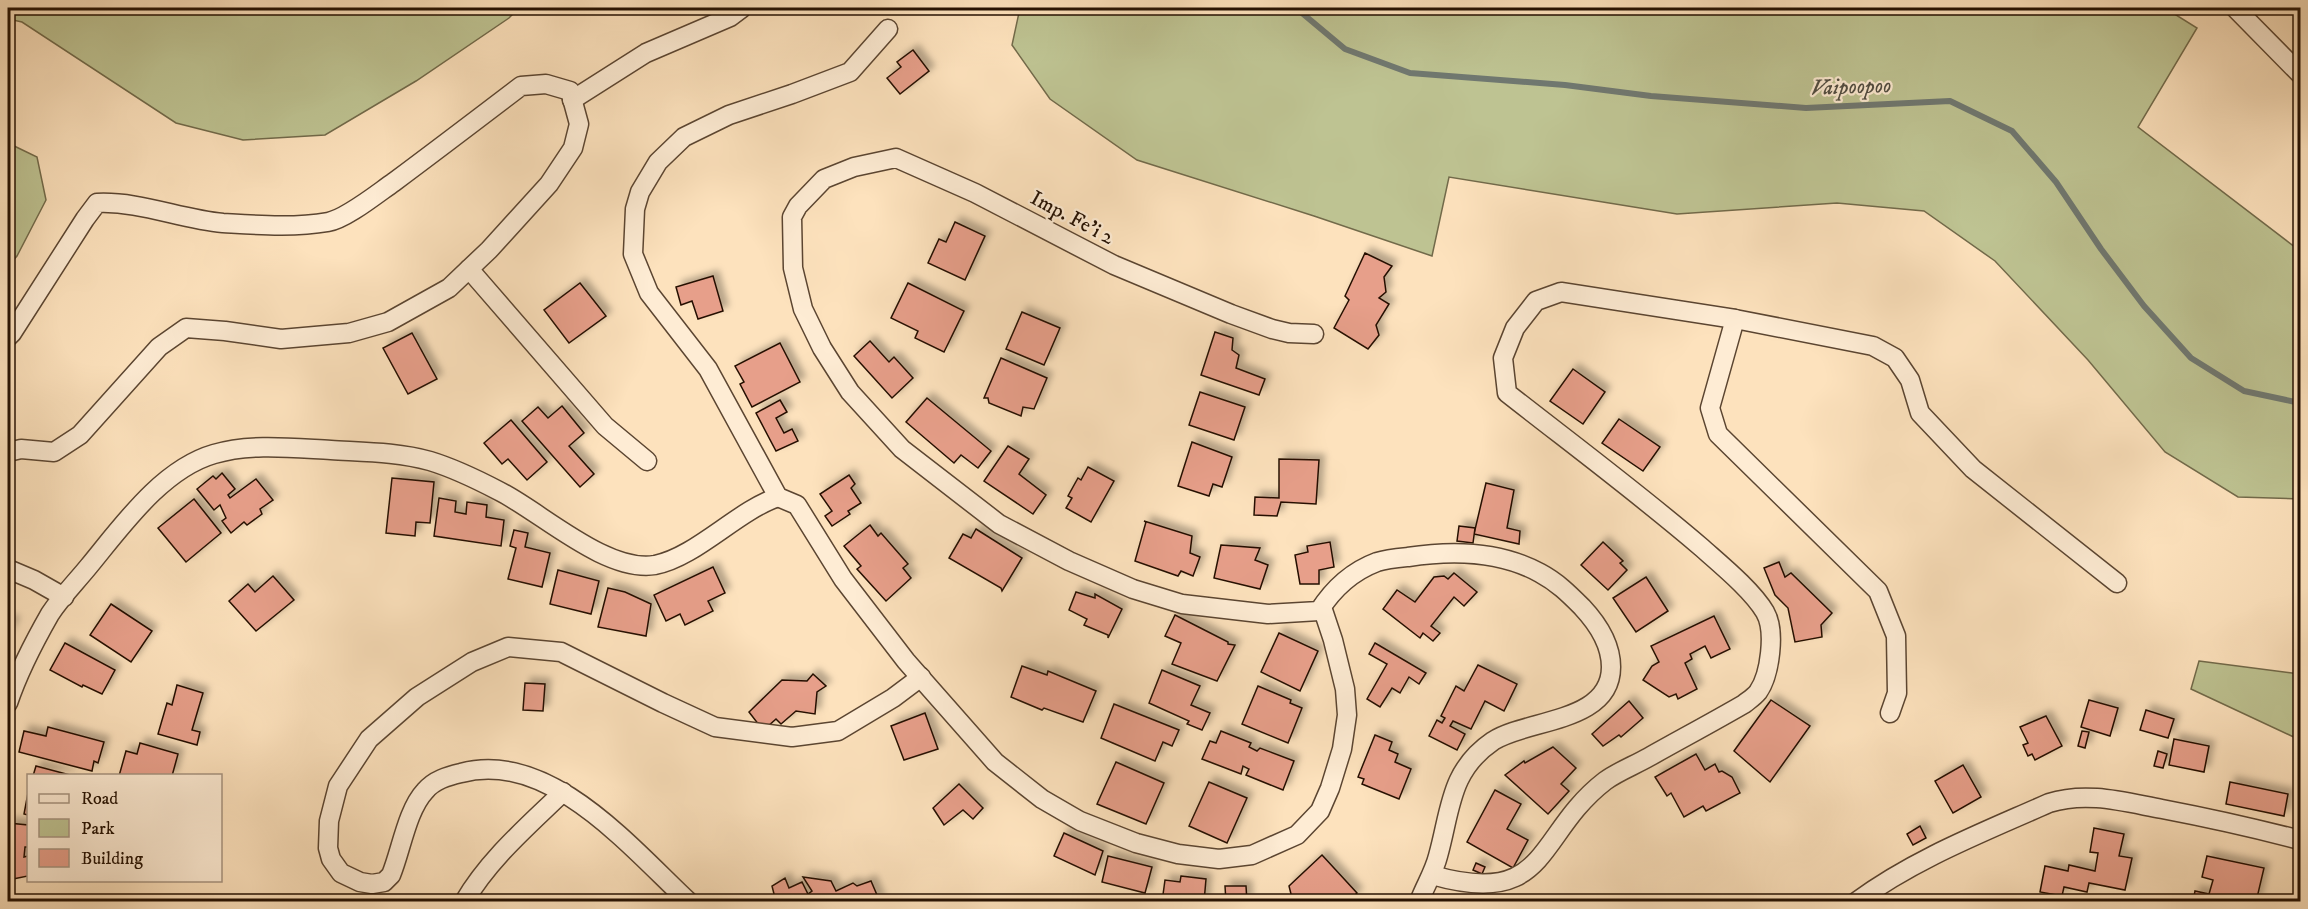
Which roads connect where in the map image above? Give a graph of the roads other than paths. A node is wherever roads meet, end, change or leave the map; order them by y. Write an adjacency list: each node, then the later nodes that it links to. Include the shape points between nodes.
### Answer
1 (742, 8): 5 (street, via 730,18 646,53)
2 (2235, 8): 4 (street)
3 (888, 29): 12 (street, via 850,72 729,115 684,137 658,162 635,209 633,255 648,293 708,369)
4 (2301, 74)
5 (572, 100): 6 (street, via 579,124 573,148 549,184); 9 (street, via 570,91 546,84 522,86 366,202 330,222 258,226 177,216 114,202 97,203)
6 (469, 269): 10 (street, via 449,288 388,322 349,333 281,339 186,328 159,347 80,435 54,452); 11 (street, via 605,426)
7 (1735, 319): 14 (street, via 1873,346 1895,358 1910,380 1920,413 1973,469); 19 (street, via 1710,408 1718,434 1878,591 1896,636 1897,693); 22 (street, via 1561,292 1536,302 1515,328 1503,358 1506,393 1668,519 1734,576 1766,612 1771,645 1761,686 1744,704 1605,781 1575,813 1534,870 1521,880 1491,891)
8 (1314, 334): 16 (street, Imp. Fe'i 2, via 1272,329 1114,265 975,193 896,158 854,167 824,179 792,217 793,268 803,309 850,392 902,449 999,524 1133,589 1182,604 1268,614 1319,611)
9 (8, 337)
10 (8, 452)
11 (647, 461)
12 (778, 497): 15 (street, via 762,503 686,552 654,565 625,563 593,550 501,492 431,461 394,454 253,448 213,454 177,471 142,503); 17 (street, via 797,505 843,579)
13 (8, 569): 15 (street)
14 (2117, 582)
15 (64, 597): 18 (street, via 41,630)
16 (1322, 607): 17 (street, via 1347,698 1341,749 1330,788 1320,811 1297,835 1244,857 1219,859 1178,854 1128,841 1042,800 995,762); 22 (street, via 1334,589 1377,562 1436,552 1478,554 1510,560 1562,587 1595,622 1606,644 1610,676 1605,691 1594,703 1495,740 1470,762 1453,790)
17 (921, 677): 20 (street, via 838,731 792,737 715,727 561,652 508,647 472,662 417,697 369,739 338,786 329,821 330,859 341,873 360,882 384,882 392,875 424,792 435,782 473,769 507,771)
18 (8, 703)
19 (1890, 713)
20 (563, 792): 23 (street, via 501,853); 24 (street, via 587,808)
21 (2301, 840): 26 (street, via 2101,798 2066,798 1946,849)
22 (1432, 875): 25 (street)
23 (464, 902)
24 (689, 902)
25 (1419, 902)
26 (1856, 902)

